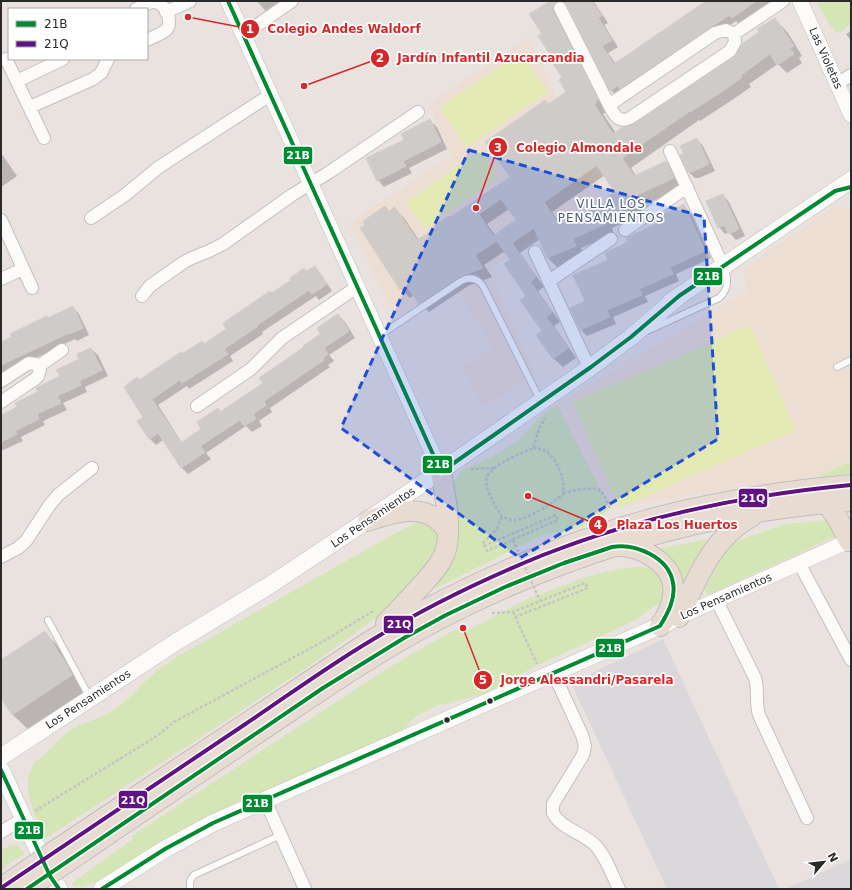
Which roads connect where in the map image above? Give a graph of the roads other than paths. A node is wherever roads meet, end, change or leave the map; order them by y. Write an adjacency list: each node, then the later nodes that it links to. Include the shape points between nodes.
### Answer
1 (190, 1): 8 (street)
2 (228, 1): 10 (street)
3 (292, 1): 10 (street)
4 (783, 1): 9 (street)
5 (800, 1): 17 (street, Las Violetas)
6 (138, 8): 8 (street, via 156,2)
7 (560, 8): 19 (street)
8 (166, 12): 11 (street, via 169,22 167,29)
9 (734, 34): 19 (street, via 726,30 715,33); 19 (street, via 735,42 730,51 630,118 617,118)
10 (243, 35): 18 (street)
11 (148, 40)
12 (6, 59): 16 (street)
13 (62, 60): 16 (street)
14 (108, 60): 20 (street, via 98,76)
15 (851, 75): 17 (street)
16 (17, 81): 20 (street)
17 (837, 84): 22 (street, Las Violetas)
18 (270, 95): 26 (street); 29 (street, via 159,167)
19 (609, 105)
20 (30, 107): 23 (street)
21 (418, 112): 26 (street)
22 (851, 115)
23 (44, 138)
24 (670, 151): 27 (street)
25 (851, 180): 28 (main road, Los Pensamientos)
26 (311, 184): 39 (street); 41 (street, via 222,244 184,262 150,286)
27 (687, 187): 31 (street); 35 (street)
28 (843, 189): 35 (main road, Los Pensamientos)
29 (91, 218)
30 (1, 220): 32 (street)
31 (625, 230)
32 (4, 237): 36 (street)
33 (611, 239): 38 (street)
34 (535, 252): 38 (street)
35 (723, 266): 42 (main road, Los Pensamientos); 44 (lane, via 728,282 719,298)
36 (23, 269): 37 (street); 40 (street)
37 (1, 279)
38 (549, 280): 46 (street)
39 (357, 287): 43 (street); 53 (street, via 282,338 251,369)
40 (32, 288)
41 (142, 296)
42 (679, 296): 44 (main road, Los Pensamientos); 46 (main road, Los Pensamientos)
43 (379, 336): 51 (lane, via 461,281 473,278 483,286); 54 (street)
44 (631, 337): 51 (main road, Los Pensamientos, via 591,367)
45 (62, 350): 48 (street)
46 (585, 359): 51 (main road, Los Pensamientos)
47 (851, 360): 49 (lane)
48 (39, 366): 50 (street, via 29,363); 52 (street, via 40,373 35,379)
49 (837, 367)
50 (1, 380)
51 (539, 397): 54 (main road, Los Pensamientos)
52 (1, 402)
53 (197, 406)
54 (438, 467): 60 (main road, Los Pensamientos); 61 (highway, via 447,508); 71 (main road, Los Pensamientos, via 208,615)
55 (92, 468): 64 (street, via 58,494 26,541)
56 (851, 485): 70 (highway, via 727,502 599,534 534,558 472,586)
57 (851, 501): 58 (highway)
58 (826, 503): 59 (highway); 62 (highway)
59 (762, 511): 63 (highway, via 672,530); 67 (highway, via 731,531 713,550)
60 (368, 521): 61 (highway, via 398,512 417,511 430,514 444,525); 71 (main road, Los Pensamientos)
61 (448, 532): 70 (highway, via 447,546 439,564)
62 (850, 540): 65 (street, Los Pensamientos)
63 (614, 546): 69 (highway, via 643,551 658,560 669,571 674,594 669,611); 82 (highway, via 507,586 444,616 346,674)
64 (1, 557)
65 (799, 563): 66 (street, Los Pensamientos); 72 (street)
66 (717, 601): 67 (street, Los Pensamientos); 78 (street, via 755,678 758,714)
67 (679, 618): 69 (main road, Los Pensamientos)
68 (48, 620): 74 (lane)
69 (660, 626): 73 (main road, Los Pensamientos)
70 (370, 640): 82 (highway)
71 (176, 642): 74 (main road, Los Pensamientos)
72 (851, 660)
73 (548, 675): 77 (main road, Los Pensamientos); 89 (street, via 582,735 585,746 554,804 552,813 557,820 596,845)
74 (90, 698): 75 (main road, Los Pensamientos)
75 (1, 757)
76 (1, 770): 79 (main road)
77 (265, 800): 81 (street); 86 (main road, Los Pensamientos, via 185,837)
78 (806, 818)
79 (23, 819): 80 (street); 85 (main road, via 50,876)
80 (1, 832)
81 (281, 835): 87 (lane, via 194,875 190,881); 88 (street)
82 (60, 858): 83 (highway, bridge)
83 (33, 879): 84 (highway)
84 (1, 888)
85 (59, 889)
86 (102, 889)
87 (190, 889)
88 (305, 889)
89 (619, 889)

